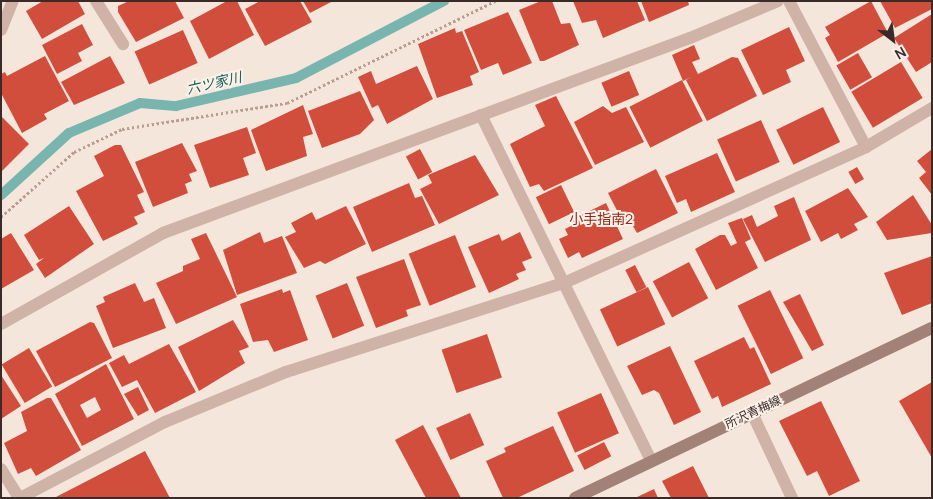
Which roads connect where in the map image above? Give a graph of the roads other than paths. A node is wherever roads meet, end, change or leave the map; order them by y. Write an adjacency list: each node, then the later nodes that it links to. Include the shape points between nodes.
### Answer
1 (14, 1): 5 (street)
2 (96, 1): 6 (street)
3 (778, 1): 8 (street)
4 (789, 1): 9 (street)
5 (1, 30)
6 (122, 44)
7 (932, 108): 9 (street)
8 (481, 115): 10 (street); 11 (street, via 163,233)
9 (866, 147): 10 (street)
10 (564, 283): 14 (street); 16 (street, via 286,372 165,422)
11 (1, 324)
12 (932, 328): 13 (main road, 所沢青梅線)
13 (752, 413): 14 (main road, 所沢青梅線); 18 (street)
14 (651, 460): 17 (main road, 所沢青梅線)
15 (1, 469): 16 (street)
16 (19, 498)
17 (575, 498)
18 (792, 498)

